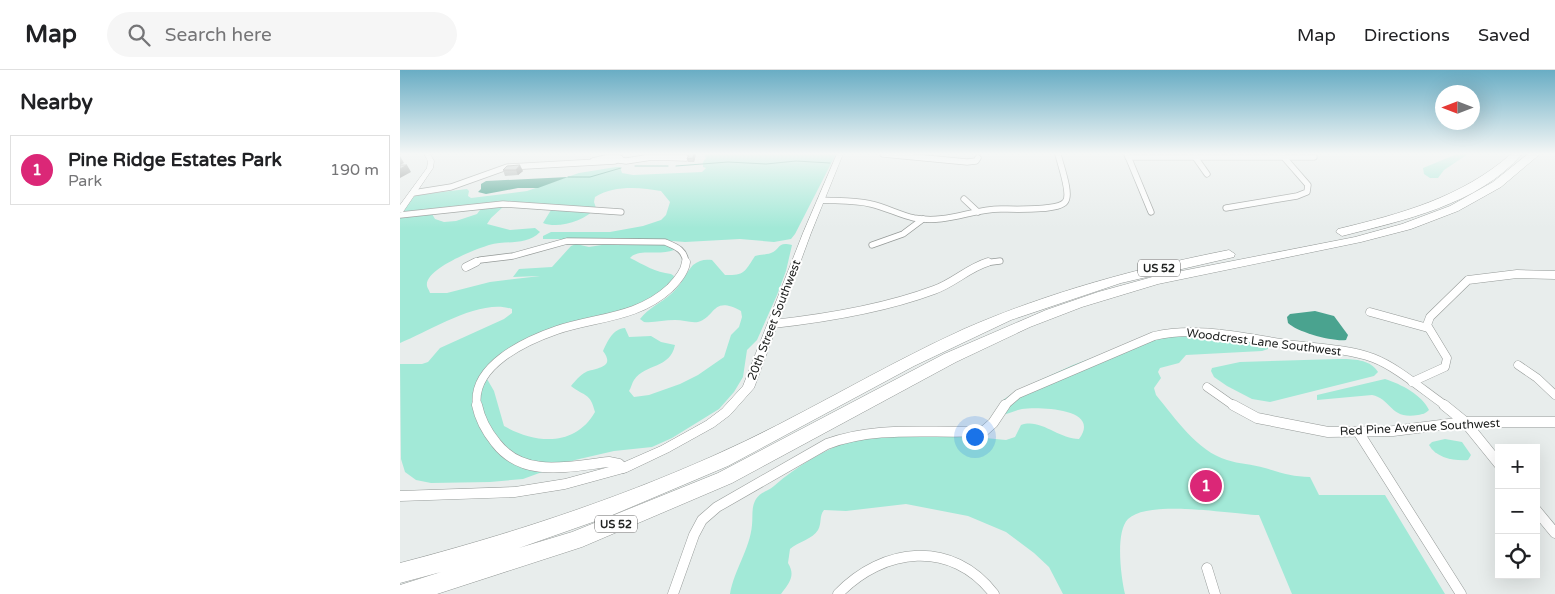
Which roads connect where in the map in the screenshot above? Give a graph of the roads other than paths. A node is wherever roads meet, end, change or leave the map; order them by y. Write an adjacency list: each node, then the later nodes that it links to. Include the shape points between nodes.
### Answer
1 (423, 178): 9 (street)
2 (475, 178): 9 (street, via 451,187)
3 (830, 178): 11 (street, 20th Street Southwest)
4 (1064, 178): 15 (street, via 1068,196 1064,204 1048,208 1000,208)
5 (1137, 178): 16 (street)
6 (1302, 178): 12 (street, via 1308,185 1307,192 1297,196)
7 (1486, 178): 39 (highway, US 52, via 1420,210 1342,232 1170,265 1052,300 936,348 723,460 638,497 511,542)
8 (1507, 178): 40 (highway, US 52, via 1486,193 1419,222 1378,234 1155,280 1066,308 983,341 699,489 575,540)
9 (414, 193): 13 (street)
10 (964, 199): 15 (street)
11 (821, 200): 18 (street, via 869,203); 24 (street, 20th Street Southwest)
12 (1226, 208)
13 (400, 210)
14 (621, 212): 17 (street, via 501,204)
15 (978, 212): 18 (street, via 952,219)
16 (1151, 212)
17 (400, 215)
18 (923, 219): 19 (street, via 902,234)
19 (872, 245)
20 (1000, 261): 24 (street, via 975,265 945,286 912,297 837,316)
21 (466, 267): 34 (street, via 480,260 513,256 567,242 652,241 676,245 682,250 686,257 683,273 658,299 629,313 556,330 538,338 490,370 477,389 480,420 491,438 515,460 550,470 609,462)
22 (1555, 275): 25 (street, via 1517,274 1468,280 1430,317)
23 (1370, 312): 25 (street)
24 (773, 324): 34 (street, 20th Street Southwest, via 748,388 739,400 690,436)
25 (1428, 328): 27 (street, via 1447,362 1445,367)
26 (1518, 366): 29 (street)
27 (1412, 382): 30 (street, Woodcrest Lane Southwest); 41 (street, Woodcrest Lane Southwest, via 1382,362 1354,353 1200,332 1171,332 1154,336 1018,394 984,431 865,432 828,444 717,507 702,520)
28 (1206, 387): 32 (street, Red Pine Avenue Southwest, via 1241,411 1266,421 1320,431)
29 (1555, 395)
30 (1465, 422): 31 (street, Red Pine Avenue Southwest); 32 (street, Red Pine Avenue Southwest); 33 (street, Woodcrest Lane Southwest)
31 (1555, 422)
32 (1359, 432): 45 (street)
33 (1495, 459)
34 (623, 468): 35 (street, 20th Street Southwest, via 540,489)
35 (400, 496)
36 (1540, 515): 37 (street)
37 (1555, 533)
38 (1207, 568): 44 (street)
39 (400, 573)
40 (404, 594)
41 (673, 594)
42 (838, 594): 43 (street, via 878,564 898,557 919,555 958,563 976,574)
43 (994, 594)
44 (1215, 594)
45 (1461, 594)

